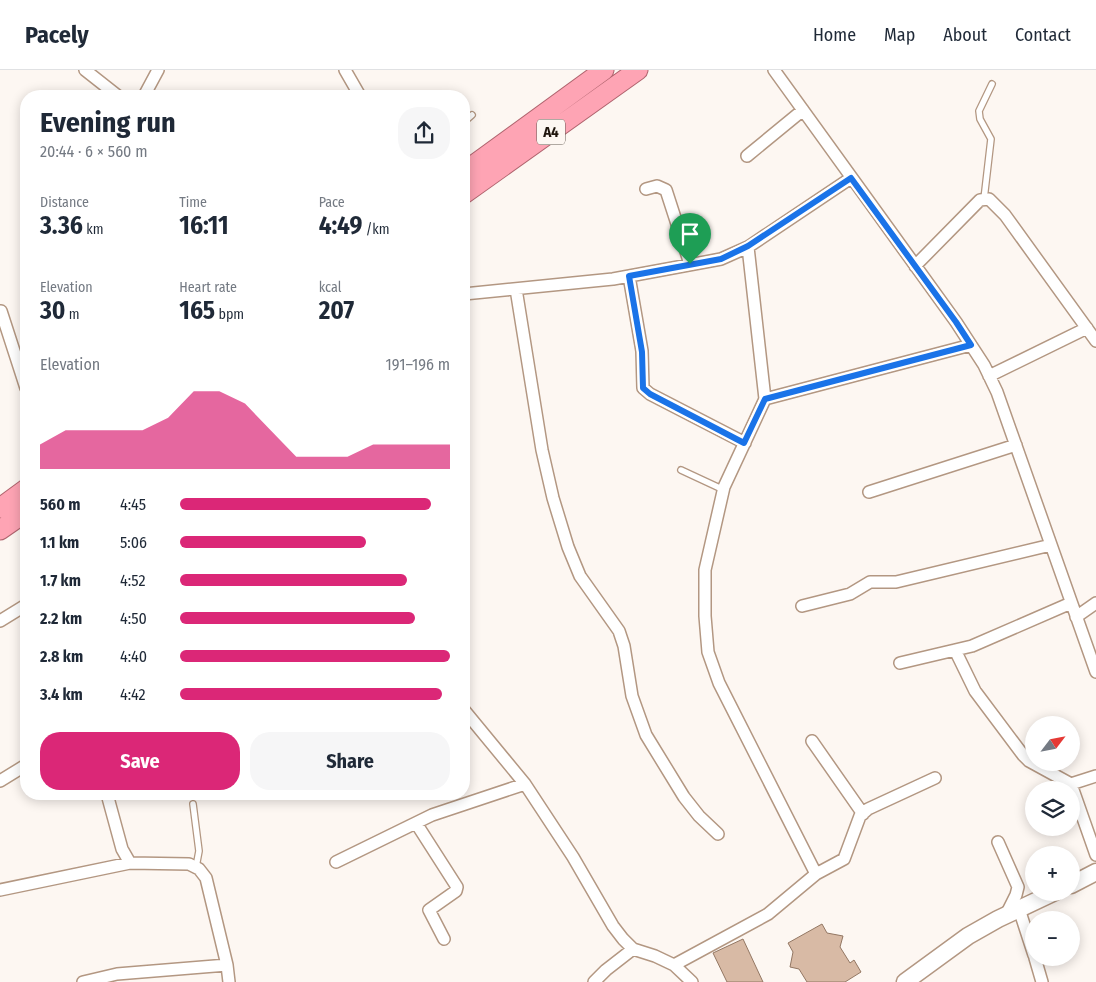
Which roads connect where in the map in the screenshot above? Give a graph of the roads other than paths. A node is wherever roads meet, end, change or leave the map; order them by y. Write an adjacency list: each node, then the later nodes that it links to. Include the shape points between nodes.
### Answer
1 (85, 70): 8 (street)
2 (158, 70): 9 (street)
3 (345, 70): 10 (street)
4 (604, 70): 13 (highway, A4)
5 (638, 70): 16 (highway, A4)
6 (774, 70): 11 (street)
7 (992, 84): 17 (lane, via 979,111 991,139)
8 (110, 90)
9 (147, 90)
10 (357, 90)
11 (803, 110): 12 (street); 14 (street)
12 (747, 156)
13 (470, 164)
14 (851, 178): 18 (street); 20 (street)
15 (646, 189): 19 (street, via 657,186 666,190)
16 (470, 190)
17 (984, 200): 20 (street, via 980,200); 25 (street, via 989,199 1004,215)
18 (748, 246): 19 (street, via 721,259); 30 (street)
19 (690, 264): 21 (street)
20 (916, 266): 27 (street)
21 (629, 276): 22 (street); 31 (street, via 642,352 643,388)
22 (516, 289): 23 (street); 64 (street, via 542,450 568,547 580,576 619,632 632,696 646,735 684,797)
23 (470, 293)
24 (1, 311): 28 (street)
25 (1087, 328): 26 (street); 29 (street)
26 (1096, 341)
27 (971, 345): 29 (street); 30 (street)
28 (20, 370)
29 (989, 376): 32 (street)
30 (765, 399): 31 (street)
31 (744, 443): 34 (street)
32 (1016, 445): 35 (street); 40 (street)
33 (681, 470): 34 (lane)
34 (724, 490): 71 (street, via 705,570 708,652 719,683)
35 (869, 492)
36 (20, 493): 37 (highway)
37 (0, 508)
38 (20, 516): 39 (highway)
39 (0, 530)
40 (1051, 545): 41 (street); 43 (street, via 896,582 870,582 850,594)
41 (1071, 603): 45 (street); 47 (street, via 972,646)
42 (1096, 603): 45 (street)
43 (802, 606)
44 (20, 609): 46 (street)
45 (1076, 616): 49 (street)
46 (0, 621)
47 (955, 650): 48 (street); 56 (street, via 975,691 1023,755)
48 (900, 663)
49 (1096, 672)
50 (470, 717): 58 (street)
51 (812, 741): 62 (street)
52 (20, 769): 55 (street)
53 (1096, 776): 57 (street)
54 (935, 778): 62 (street)
55 (0, 781)
56 (1066, 781)
57 (1080, 781)
58 (525, 784): 63 (street, via 432,815); 78 (street, via 613,926)
59 (110, 800): 68 (street, via 122,849)
60 (193, 804): 69 (lane, via 199,851)
61 (1080, 810): 66 (street)
62 (863, 814): 71 (street, via 844,859)
63 (416, 824): 67 (street); 77 (street, via 457,887 456,892 429,910)
64 (718, 834)
65 (998, 842): 75 (street, via 1018,888)
66 (1096, 855)
67 (336, 862)
68 (130, 863): 69 (street, via 189,864); 73 (street)
69 (196, 867): 79 (street, via 206,878)
70 (1096, 872): 72 (main road)
71 (816, 874): 80 (street, via 768,914)
72 (1080, 880)
73 (0, 890)
74 (1036, 901): 75 (main road)
75 (1012, 912): 76 (street); 86 (main road, via 968,936)
76 (1025, 938)
77 (444, 939)
78 (633, 949): 80 (street); 84 (street)
79 (227, 965): 82 (street, via 117,974); 83 (street)
80 (674, 965): 85 (street)
81 (1037, 966): 87 (street)
82 (83, 982)
83 (229, 982)
84 (594, 982)
85 (692, 982)
86 (905, 982)
87 (1042, 982)

